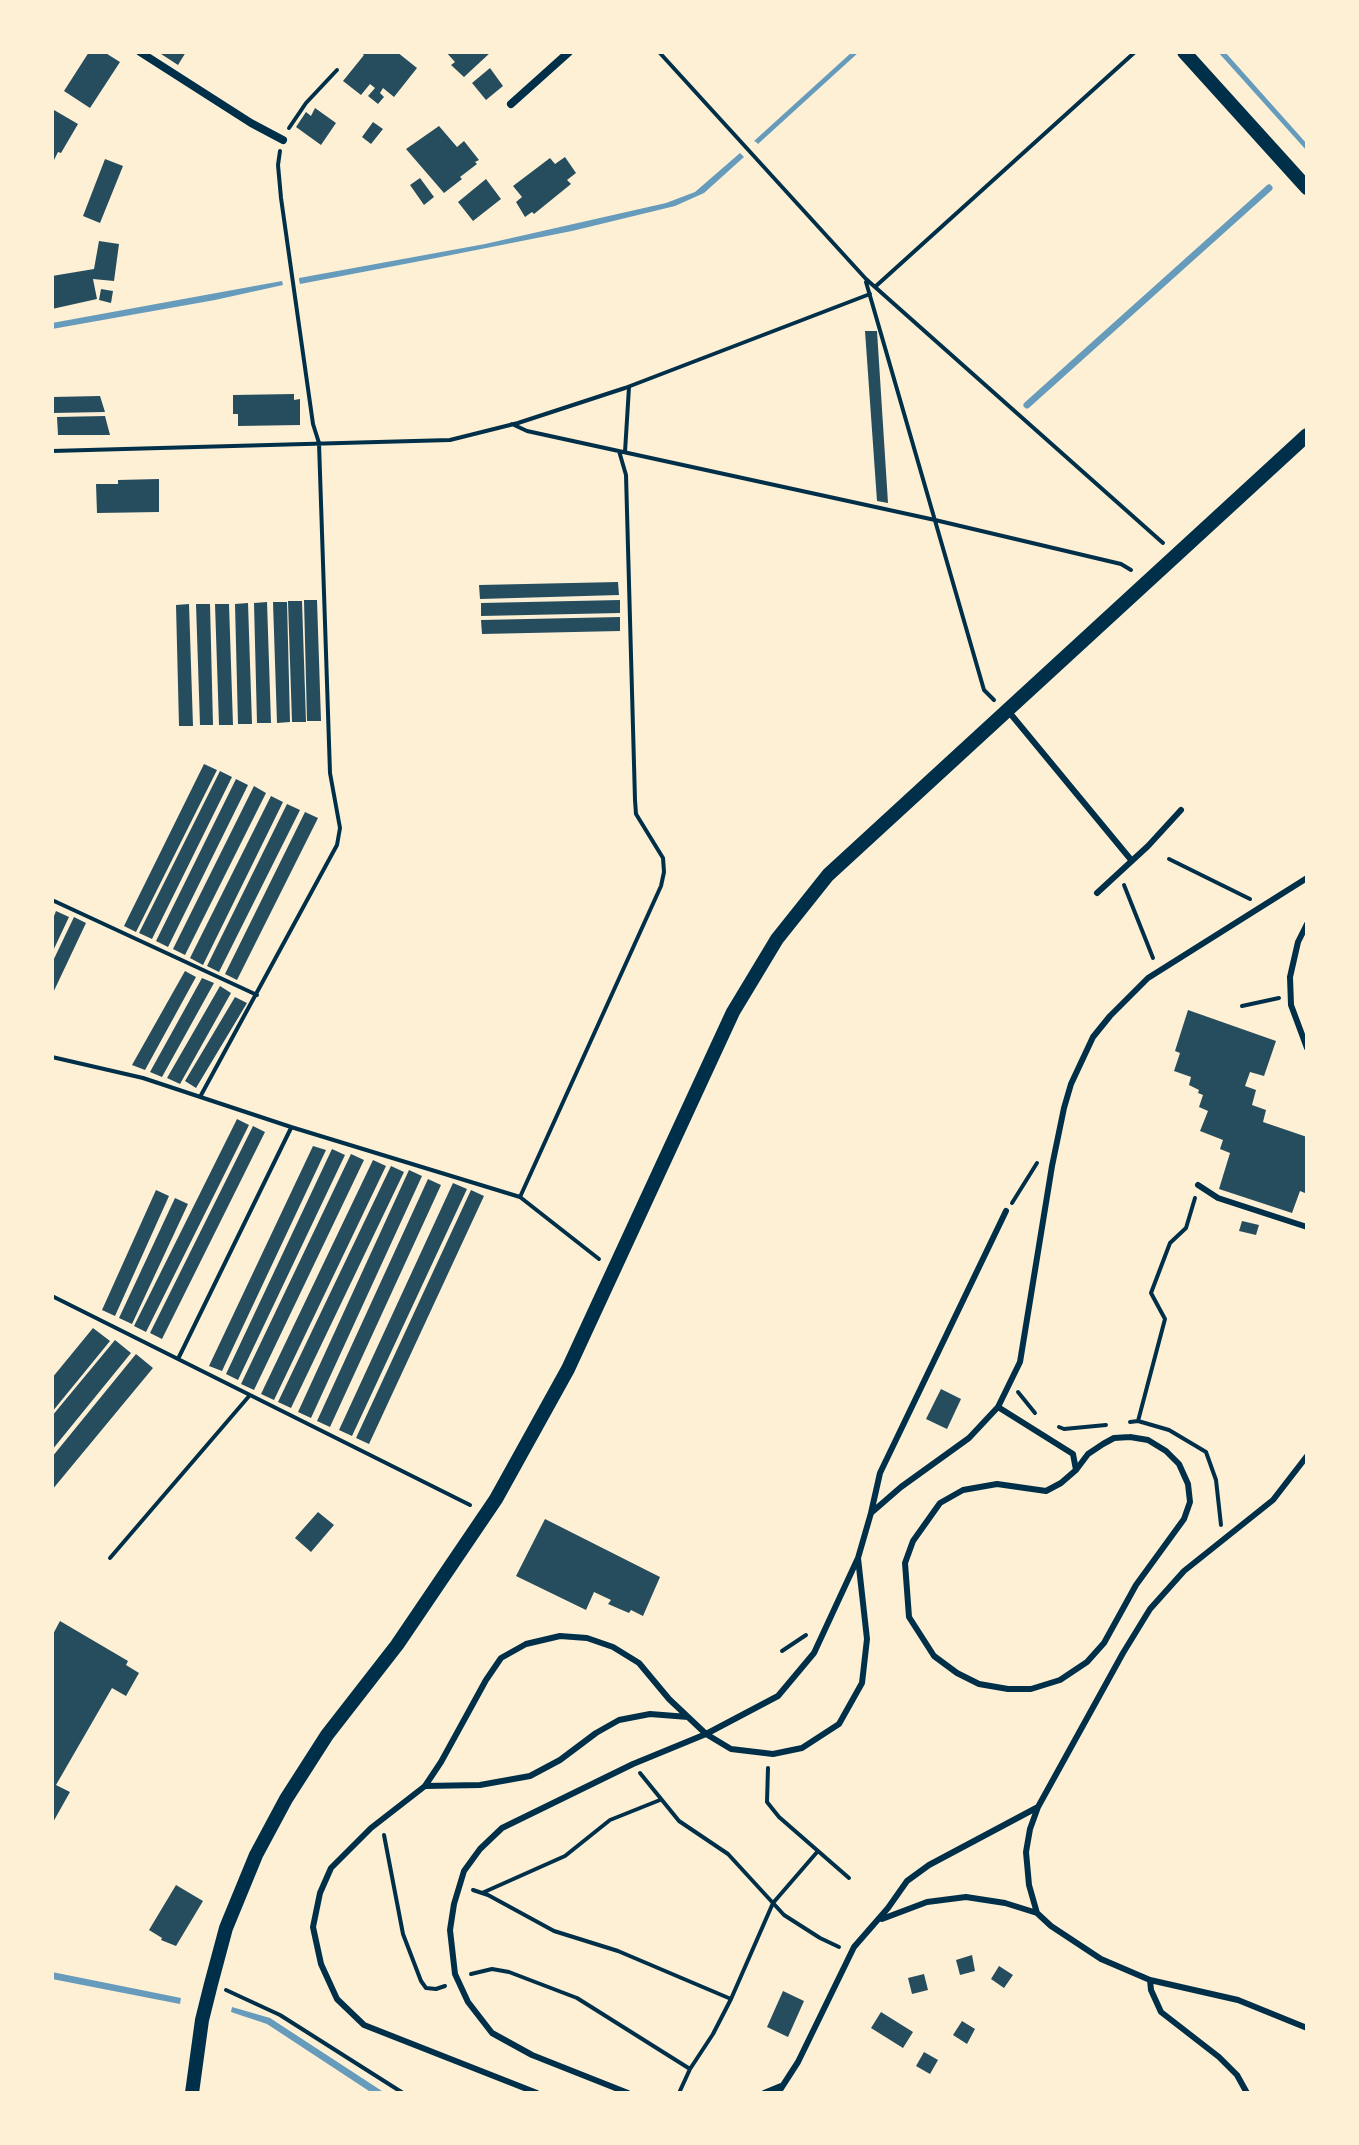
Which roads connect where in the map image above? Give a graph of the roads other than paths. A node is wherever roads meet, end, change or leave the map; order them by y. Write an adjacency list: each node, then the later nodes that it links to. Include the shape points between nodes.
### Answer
1 (140, 52): 5 (street)
2 (569, 52): 4 (street)
3 (1184, 52): 6 (street)
4 (511, 104)
5 (283, 140)
6 (1307, 188)
7 (1307, 435): 8 (street)
8 (1008, 712): 10 (lane); 33 (street, via 828,875 759,965 568,1369 486,1513 397,1645 327,1735 256,1855 226,1928 202,2020)
9 (1181, 810): 10 (lane)
10 (1132, 861): 12 (lane)
11 (1307, 878): 18 (lane, via 1148,978 1093,1037 1071,1084 1052,1166 1020,1362)
12 (1097, 893)
13 (1307, 924): 14 (lane, via 1290,977 1291,1005)
14 (1307, 1048)
15 (1198, 1185): 17 (lane, via 1218,1198)
16 (1006, 1211): 21 (lane, via 880,1473)
17 (1307, 1227)
18 (998, 1407): 20 (lane, via 1073,1454); 21 (lane, via 969,1438)
19 (1307, 1456): 26 (lane, via 1273,1500 1184,1571 1150,1609)
20 (1076, 1470): 20 (lane, via 1046,1491 997,1484 963,1490 940,1503 913,1541 905,1563 909,1617 934,1656 957,1673 979,1684 1031,1689 1078,1668 1104,1643 1136,1585 1184,1519 1190,1502 1179,1464 1148,1440 1114,1438 1088,1454)
21 (871, 1513): 22 (lane)
22 (858, 1558): 24 (lane, via 814,1653 778,1696); 24 (lane, via 867,1639 862,1683 839,1724 802,1748 769,1753 731,1749)
23 (688, 1717): 24 (lane); 25 (lane, via 650,1714 619,1720 530,1776 480,1785); 25 (lane, via 639,1663 613,1647 560,1636 526,1644 501,1658)
24 (706, 1734): 32 (lane, via 502,1828 480,1849 459,1886 450,1930 458,1980 492,2033)
25 (425, 1786): 34 (lane, via 331,1868 313,1927 321,1964 337,1999 364,2025)
26 (1038, 1807): 27 (lane, via 1026,1852); 28 (lane, via 918,1873)
27 (1037, 1913): 28 (lane, via 966,1897 927,1902); 29 (lane, via 1101,1959)
28 (878, 1920): 31 (lane, via 852,1952)
29 (1150, 1980): 30 (lane, via 1238,2000); 36 (lane, via 1161,2012 1219,2057)
30 (1307, 2028)
31 (780, 2089): 35 (lane)
32 (624, 2092)
33 (192, 2093)
34 (537, 2093)
35 (764, 2093)
36 (1247, 2093)

